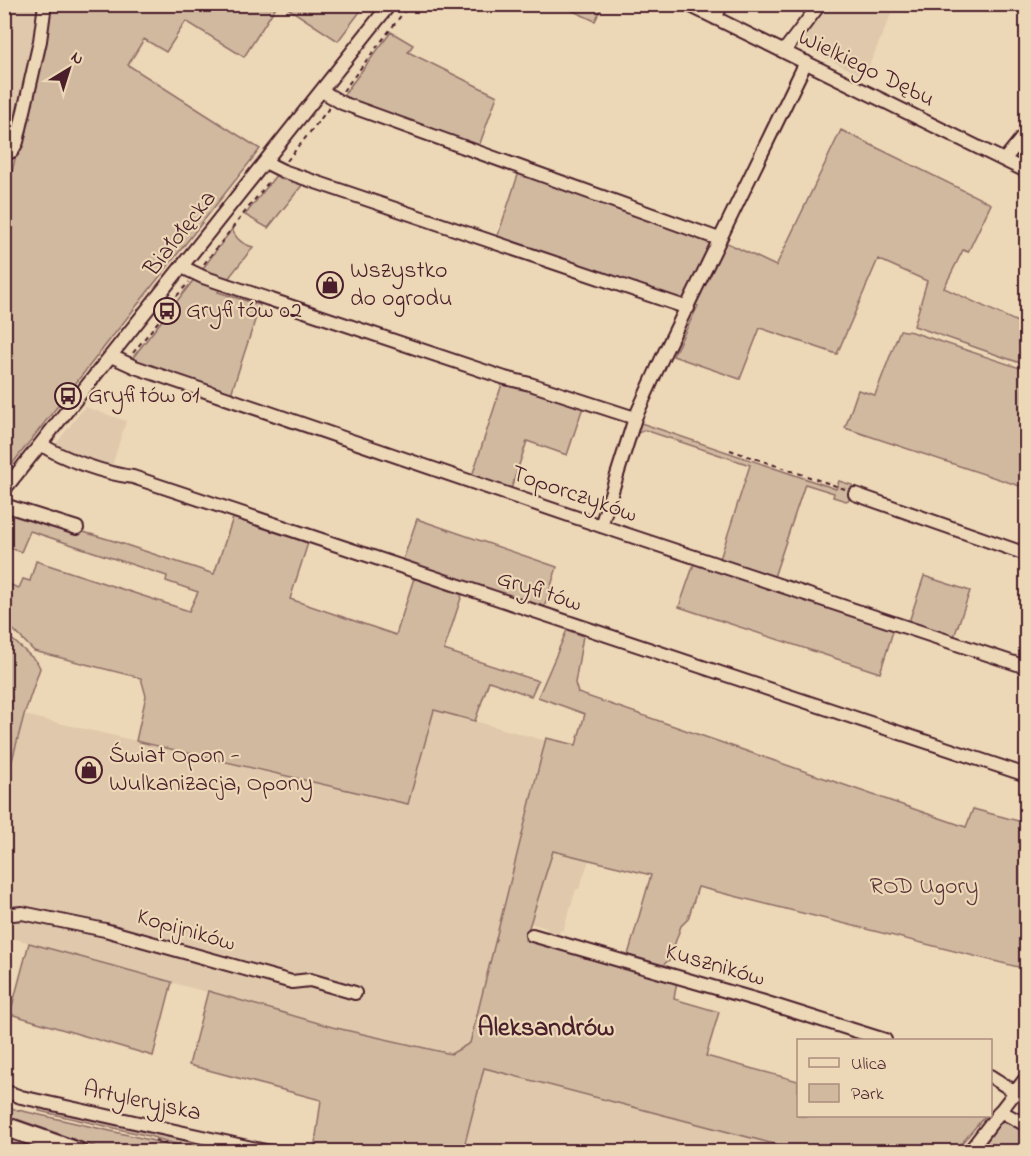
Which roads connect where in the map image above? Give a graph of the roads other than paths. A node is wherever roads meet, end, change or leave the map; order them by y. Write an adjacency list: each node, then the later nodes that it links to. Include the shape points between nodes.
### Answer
1 (45, 4): 11 (street, via 16,142 12,151)
2 (390, 4): 9 (street, Białołęcka)
3 (687, 4): 6 (street, Wielkiego Dębu)
4 (722, 4): 6 (street)
5 (820, 4): 7 (street)
6 (715, 18): 7 (street, Wielkiego Dębu)
7 (784, 51): 8 (street, Wielkiego Dębu)
8 (806, 62): 12 (street, Wielkiego Dębu); 15 (street)
9 (322, 91): 13 (street, Białołęcka); 15 (street, via 335,100)
10 (1026, 133): 12 (street)
11 (4, 155)
12 (1004, 160): 14 (street, Wielkiego Dębu)
13 (265, 162): 16 (street, Białołęcka); 17 (street)
14 (1026, 171)
15 (719, 239): 17 (street)
16 (182, 267): 18 (street, Białołęcka); 19 (street, via 505,378)
17 (688, 308): 19 (street)
18 (116, 359): 20 (street, Białołęcka); 24 (street, Toporczyków)
19 (635, 418): 24 (street)
20 (41, 444): 21 (street, Białołęcka); 28 (street, Gryfitów, via 63,456 122,476)
21 (4, 490)
22 (855, 494): 26 (street)
23 (4, 505): 25 (street)
24 (601, 526): 27 (street, Toporczyków)
25 (77, 528)
26 (1026, 554)
27 (1026, 667)
28 (1026, 775)
29 (4, 915): 31 (street, Kopijników, via 22,913 105,930 292,982 310,980)
30 (532, 935): 32 (street, Kuszników)
31 (356, 993)
32 (879, 1039)
33 (992, 1077): 36 (street)
34 (1026, 1078): 36 (street)
35 (4, 1092): 41 (street, Artyleryjska)
36 (1015, 1092): 37 (street)
37 (1000, 1111): 38 (street); 42 (street)
38 (1026, 1125)
39 (4, 1126): 40 (highway)
40 (78, 1152)
41 (270, 1152)
42 (969, 1152)

